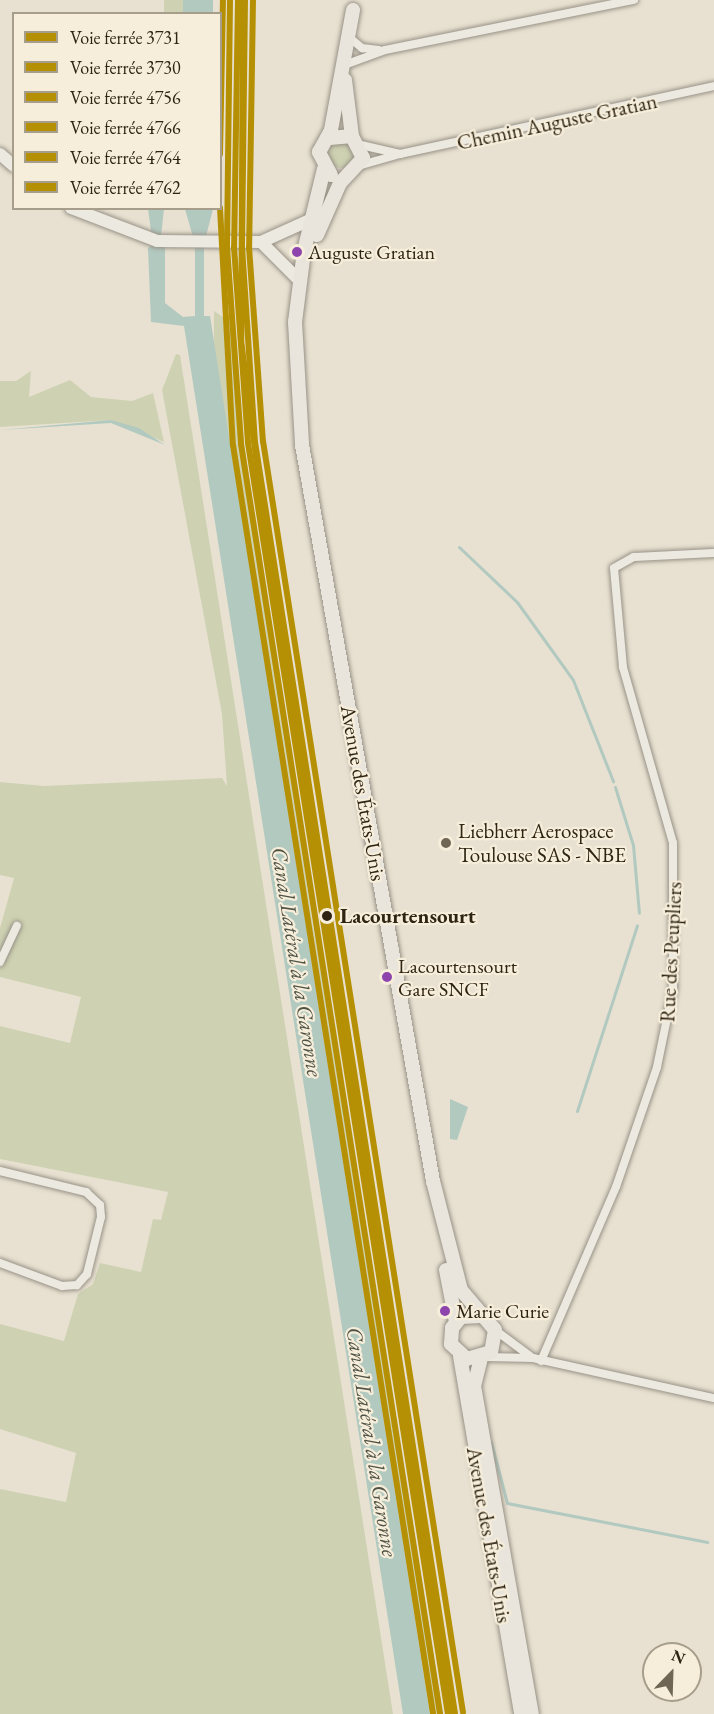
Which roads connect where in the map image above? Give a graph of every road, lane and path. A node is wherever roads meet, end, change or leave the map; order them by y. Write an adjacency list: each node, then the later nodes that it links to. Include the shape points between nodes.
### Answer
1 (634, 0): 4 (street)
2 (353, 5): 3 (main road); 7 (main road)
3 (350, 38): 4 (street, via 362,48); 5 (main road)
4 (386, 50): 5 (street)
5 (347, 64): 8 (main road, via 344,93)
6 (714, 86): 10 (street, Chemin Auguste Gratian)
7 (327, 138): 8 (main road); 13 (main road, via 319,152)
8 (356, 140): 10 (street, Chemin Auguste Gratian); 12 (main road)
9 (0, 154): 11 (main road)
10 (400, 154): 12 (street, Chemin Auguste Gratian)
11 (12, 164)
12 (361, 165): 14 (main road)
13 (324, 169): 14 (main road); 16 (main road)
14 (347, 176): 19 (main road, via 316,234)
15 (76, 210): 17 (main road, via 148,240)
16 (312, 219): 17 (main road); 18 (main road)
17 (257, 241): 18 (main road)
18 (300, 281): 19 (main road)
19 (297, 346): 24 (main road, Avenue des États-Unis, via 298,403)
20 (714, 553): 31 (street, Rue des Peupliers, via 634,557 616,563 612,577 623,667 673,843 673,989 662,1048 616,1187)
21 (17, 926): 22 (street)
22 (0, 962)
23 (0, 1171): 25 (street, via 86,1192 100,1205 101,1217 87,1274 77,1285 62,1286)
24 (433, 1181): 26 (main road, Avenue des États-Unis, via 461,1290); 27 (main road, Avenue des États-Unis)
25 (0, 1263)
26 (481, 1316): 27 (main road); 28 (main road)
27 (456, 1322): 29 (main road, via 450,1336)
28 (495, 1330): 30 (main road, via 495,1345); 31 (street)
29 (460, 1356): 30 (main road); 33 (main road, Avenue des États-Unis)
30 (483, 1358): 31 (street); 34 (main road, Avenue des États-Unis, via 474,1386)
31 (537, 1359): 32 (street)
32 (714, 1398)
33 (521, 1714)
34 (532, 1714)

